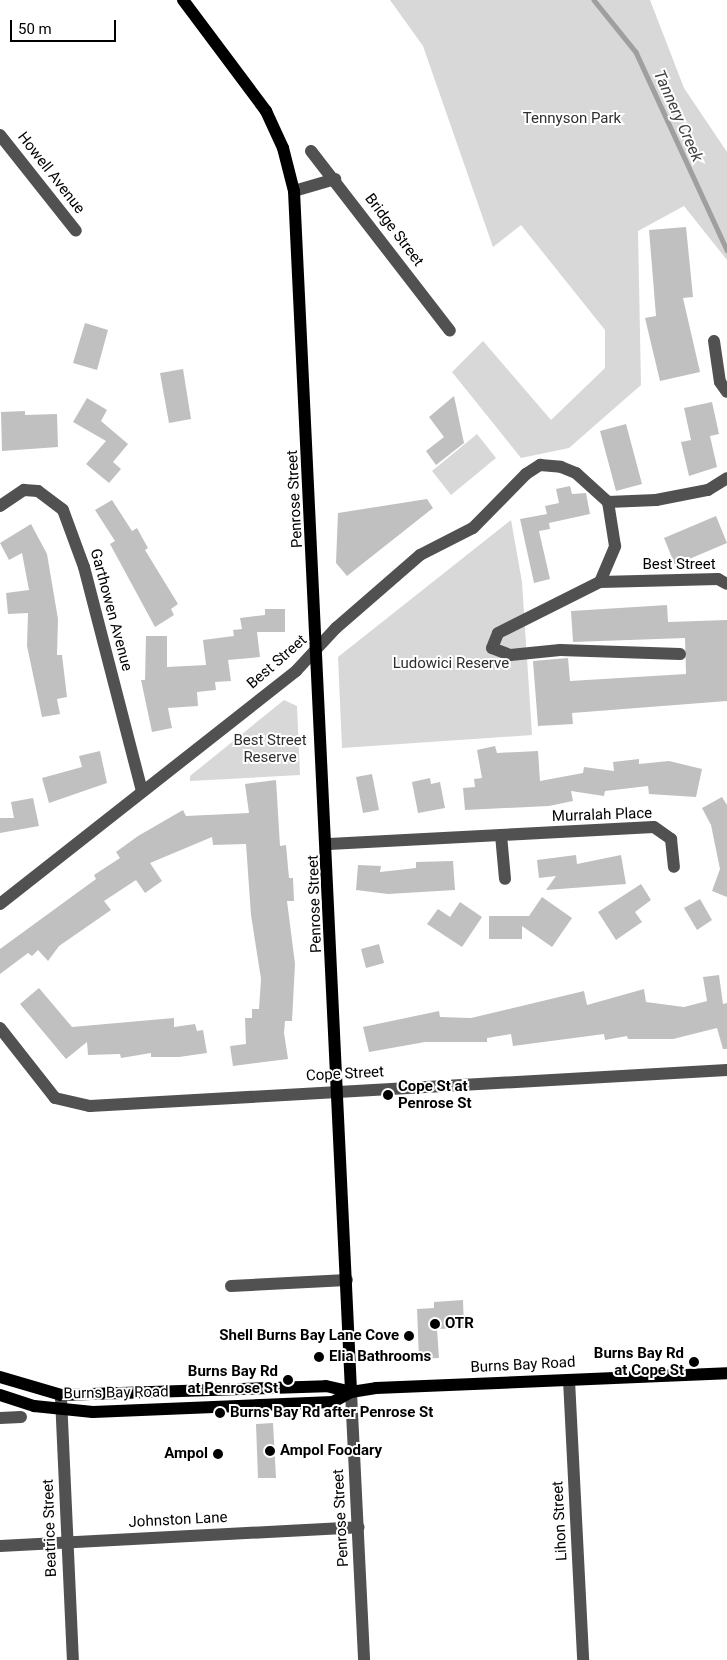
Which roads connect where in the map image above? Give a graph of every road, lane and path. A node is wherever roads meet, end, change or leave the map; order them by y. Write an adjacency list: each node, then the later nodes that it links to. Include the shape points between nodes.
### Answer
1 (183, 0): 5 (main road, Penrose Street, via 241,72 283,148)
2 (0, 135): 6 (street, Howell Avenue)
3 (311, 151): 4 (street, Bridge Street)
4 (335, 180): 5 (street); 7 (street, Bridge Street)
5 (294, 191): 15 (main road, Penrose Street)
6 (76, 231)
7 (450, 331)
8 (714, 341): 9 (street, via 720,382)
9 (727, 392)
10 (727, 478): 11 (street, via 708,490 656,500)
11 (608, 502): 13 (street, via 615,546); 15 (street, Best Street, via 576,473 553,465 526,474 473,528 420,555)
12 (0, 506): 17 (street, Garthowen Avenue, via 24,490 38,490 63,510 84,567)
13 (600, 582): 14 (street, Best Street, via 718,579); 16 (street, Best Street, via 498,633 492,648 510,655 560,650)
14 (727, 584)
15 (318, 648): 17 (street, Best Street); 19 (main road, Penrose Street)
16 (680, 654)
17 (142, 792): 22 (street, Best Street)
18 (501, 835): 19 (street, Murralah Place); 20 (street, Murralah Place, via 654,827 671,838); 21 (street)
19 (329, 844): 25 (main road, Penrose Street)
20 (674, 866)
21 (505, 879)
22 (0, 904)
23 (0, 1028): 25 (street, Cope Street, via 55,1098 90,1106)
24 (727, 1070): 25 (street, Cope Street)
25 (338, 1090): 26 (main road, Penrose Street)
26 (347, 1280): 27 (street); 31 (main road, Penrose Street)
27 (231, 1286)
28 (727, 1373): 30 (main road, Burns Bay Road)
29 (0, 1377): 33 (main road, Burns Bay Road)
30 (569, 1380): 31 (main road, Burns Bay Road); 42 (street, Lihon Street)
31 (351, 1392): 33 (main road, Burns Bay Road, via 326,1386); 34 (main road, Burns Bay Road, via 333,1402); 37 (street, Penrose Street)
32 (0, 1395): 34 (main road, Burns Bay Road)
33 (61, 1395): 34 (street, Beatrice Street)
34 (62, 1411): 38 (street, Beatrice Street)
35 (21, 1417): 36 (street)
36 (0, 1418)
37 (358, 1527): 38 (street, Johnston Lane); 41 (street, Penrose Street)
38 (67, 1542): 39 (street, Johnston Lane); 40 (street, Beatrice Street)
39 (0, 1546)
40 (72, 1660)
41 (364, 1660)
42 (583, 1660)

